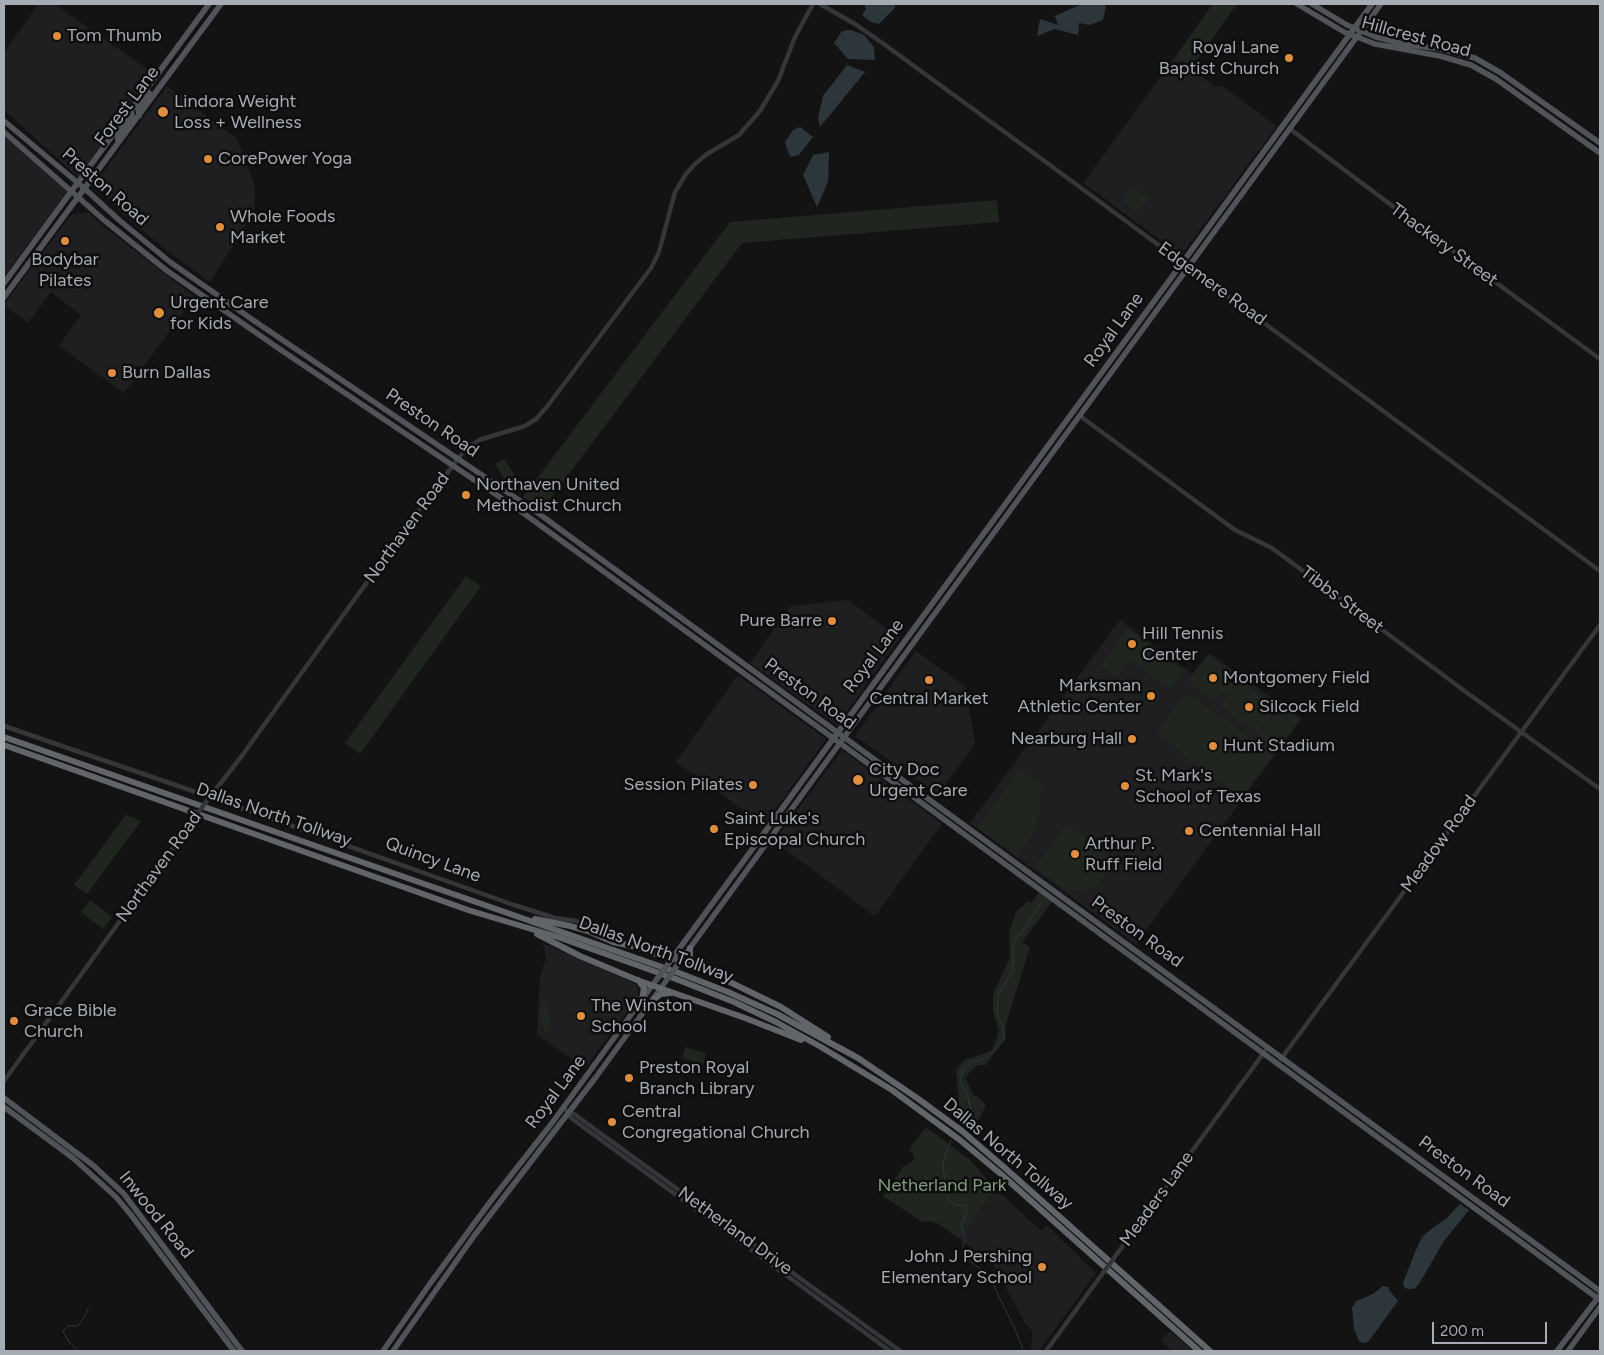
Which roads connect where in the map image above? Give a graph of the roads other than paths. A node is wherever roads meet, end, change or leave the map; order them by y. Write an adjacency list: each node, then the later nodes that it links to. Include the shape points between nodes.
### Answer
1 (210, 4): 8 (main road); 13 (main road, Forest Lane)
2 (813, 4): 46 (street, Northaven Road, via 795,37 778,81 760,111 739,135 707,154 686,174 675,192 659,252 651,268 546,408 532,422 479,440)
3 (820, 4): 35 (street, Edgemere Road, via 881,42)
4 (1297, 4): 11 (main road, Hillcrest Road)
5 (1312, 4): 9 (main road, Hillcrest Road)
6 (1372, 4): 9 (main road, Royal Lane)
7 (1381, 4): 10 (main road, Royal Lane)
8 (219, 6): 15 (main road, Forest Lane)
9 (1354, 29): 10 (main road, Hillcrest Road); 11 (main road, Royal Lane)
10 (1361, 32): 12 (main road, Royal Lane); 21 (main road, Hillcrest Road, via 1474,58 1500,72)
11 (1350, 35): 12 (main road, Hillcrest Road); 26 (main road, Royal Lane)
12 (1357, 38): 17 (main road, Royal Lane); 23 (main road, Hillcrest Road, via 1471,66 1496,78)
13 (154, 80): 14 (main road, Forest Lane); 15 (main road, via 154,87 138,108)
14 (131, 110): 20 (main road, via 132,116 118,136); 24 (main road, Forest Lane)
15 (139, 116): 20 (main road, Forest Lane)
16 (4, 121): 19 (main road, Preston Road)
17 (1290, 129): 28 (main road, Royal Lane); 44 (street, Thackery Street)
18 (4, 132): 22 (main road, Preston Road)
19 (29, 142): 22 (main road); 24 (main road, Preston Road)
20 (118, 143): 25 (main road, Forest Lane)
21 (1600, 143)
22 (24, 149): 27 (main road, Preston Road)
23 (1600, 153)
24 (77, 183): 25 (main road, Preston Road); 27 (main road, Forest Lane)
25 (84, 188): 29 (main road, Forest Lane); 30 (main road, Preston Road)
26 (1235, 190): 28 (main road); 35 (main road, Royal Lane)
27 (71, 191): 29 (main road, Preston Road); 31 (main road, Forest Lane)
28 (1241, 195): 36 (main road, Royal Lane)
29 (78, 197): 32 (main road, Preston Road); 33 (main road, Forest Lane)
30 (133, 232): 32 (main road); 34 (main road, Preston Road)
31 (38, 236): 33 (main road); 38 (main road, Forest Lane)
32 (127, 239): 37 (main road, Preston Road)
33 (45, 241): 41 (main road, Forest Lane)
34 (170, 262): 37 (main road); 39 (main road, Preston Road)
35 (1182, 262): 36 (street, Edgemere Road); 42 (main road, Royal Lane)
36 (1188, 266): 43 (main road, Royal Lane); 52 (street, Edgemere Road)
37 (166, 270): 40 (main road, Preston Road)
38 (4, 283)
39 (203, 286): 40 (main road); 46 (main road, Preston Road)
40 (198, 293): 47 (main road, Preston Road)
41 (4, 296)
42 (1128, 337): 43 (main road); 50 (main road, Royal Lane)
43 (1135, 342): 45 (main road, Royal Lane)
44 (1600, 359)
45 (1080, 416): 51 (main road, Royal Lane); 59 (street, Tibbs Street, via 1236,530 1272,548)
46 (458, 459): 47 (street, Northaven Road); 48 (main road, Preston Road)
47 (453, 466): 49 (main road, Preston Road); 72 (street, Northaven Road)
48 (524, 503): 49 (main road); 54 (main road, Preston Road)
49 (518, 510): 55 (main road, Preston Road)
50 (996, 516): 51 (main road); 60 (main road, Royal Lane)
51 (1003, 521): 62 (main road, Royal Lane)
52 (1600, 571)
53 (1600, 625): 59 (street, Meadow Road)
54 (749, 668): 55 (main road); 56 (main road, Preston Road)
55 (744, 674): 57 (main road, Preston Road)
56 (775, 687): 57 (main road); 60 (main road, Preston Road)
57 (772, 694): 63 (main road, Preston Road)
58 (4, 726): 72 (street, Quincy Lane)
59 (1522, 731): 70 (street, Tibbs Street); 98 (street, Meadow Road)
60 (837, 732): 62 (main road, Preston Road); 63 (main road, Royal Lane)
61 (4, 737): 79 (highway, Dallas North Tollway)
62 (844, 737): 64 (main road, Royal Lane); 66 (main road, Preston Road)
63 (833, 738): 64 (main road, Preston Road); 68 (main road, Royal Lane)
64 (840, 743): 69 (main road, Preston Road); 71 (main road, Royal Lane)
65 (4, 745): 80 (highway, Dallas North Tollway)
66 (900, 778): 67 (main road, Preston Road); 69 (main road)
67 (906, 782): 69 (main road); 95 (main road, Preston Road)
68 (799, 785): 71 (main road); 73 (main road, Royal Lane)
69 (898, 786): 97 (main road, Preston Road)
70 (1600, 789)
71 (806, 790): 74 (main road, Royal Lane)
72 (210, 797): 81 (street, Quincy Lane, via 538,913 591,926); 102 (street, Northaven Road, bridge)
73 (787, 801): 74 (main road); 75 (main road, Royal Lane)
74 (794, 806): 76 (main road, Royal Lane)
75 (756, 844): 76 (main road); 77 (main road, Royal Lane)
76 (762, 849): 78 (main road, Royal Lane)
77 (732, 877): 78 (main road); 84 (main road, Royal Lane)
78 (739, 881): 82 (main road, Royal Lane)
79 (524, 918): 81 (highway, via 570,926); 96 (highway, Dallas North Tollway, via 728,992)
80 (520, 926): 86 (highway); 94 (highway, Dallas North Tollway, via 706,990)
81 (632, 946): 84 (main road, Quincy Lane)
82 (690, 948): 83 (main road, Royal Lane); 85 (highway, via 690,958)
83 (681, 960): 84 (main road, Quincy Lane); 85 (highway); 88 (main road, Royal Lane, bridge)
84 (670, 961): 87 (main road, Royal Lane, bridge)
85 (695, 965): 96 (highway, via 781,1007)
86 (638, 980): 87 (highway); 90 (highway, via 644,988)
87 (652, 985): 88 (highway); 90 (main road, Royal Lane)
88 (661, 988): 89 (highway); 91 (main road, Royal Lane)
89 (673, 993): 91 (highway, via 662,994); 94 (highway)
90 (642, 999): 92 (main road, Royal Lane)
91 (652, 1000): 93 (main road, Royal Lane)
92 (617, 1035): 93 (main road); 100 (main road, Royal Lane)
93 (624, 1041): 101 (main road, Royal Lane)
94 (822, 1047): 123 (highway, Dallas North Tollway, via 892,1090 960,1140)
95 (1268, 1047): 97 (street, Meaders Lane); 98 (main road, Preston Road)
96 (852, 1054): 124 (highway, Dallas North Tollway, via 917,1098 983,1149)
97 (1263, 1054): 99 (main road, Preston Road); 122 (street, Meaders Lane, bridge)
98 (1282, 1057): 99 (street, Meadow Road); 109 (main road, Preston Road)
99 (1277, 1064): 110 (main road, Preston Road)
100 (590, 1072): 101 (main road); 105 (main road, Royal Lane)
101 (596, 1078): 106 (main road, Royal Lane)
102 (4, 1081)
103 (4, 1098): 117 (main road, Inwood Road, via 87,1161 124,1194)
104 (4, 1107): 116 (main road, Inwood Road, via 90,1172 116,1197)
105 (563, 1108): 106 (street, Netherland Drive); 107 (main road, Royal Lane)
106 (570, 1113): 108 (main road, Royal Lane); 113 (street, Netherland Drive, via 571,1118)
107 (517, 1167): 108 (main road); 111 (main road, Royal Lane)
108 (523, 1172): 112 (main road, Royal Lane)
109 (1519, 1231): 110 (main road); 114 (main road, Preston Road)
110 (1514, 1237): 114 (main road, Preston Road)
111 (457, 1247): 112 (main road); 118 (main road, Royal Lane)
112 (463, 1252): 119 (main road, Royal Lane)
113 (797, 1280): 120 (street, Netherland Drive); 121 (street, Netherland Drive)
114 (1600, 1296): 125 (main road)
115 (1600, 1307): 126 (main road)
116 (234, 1351)
117 (242, 1351)
118 (385, 1351)
119 (392, 1351)
120 (890, 1351)
121 (900, 1351)
122 (1046, 1351)
123 (1199, 1351)
124 (1210, 1351)
125 (1557, 1351)
126 (1568, 1351)

